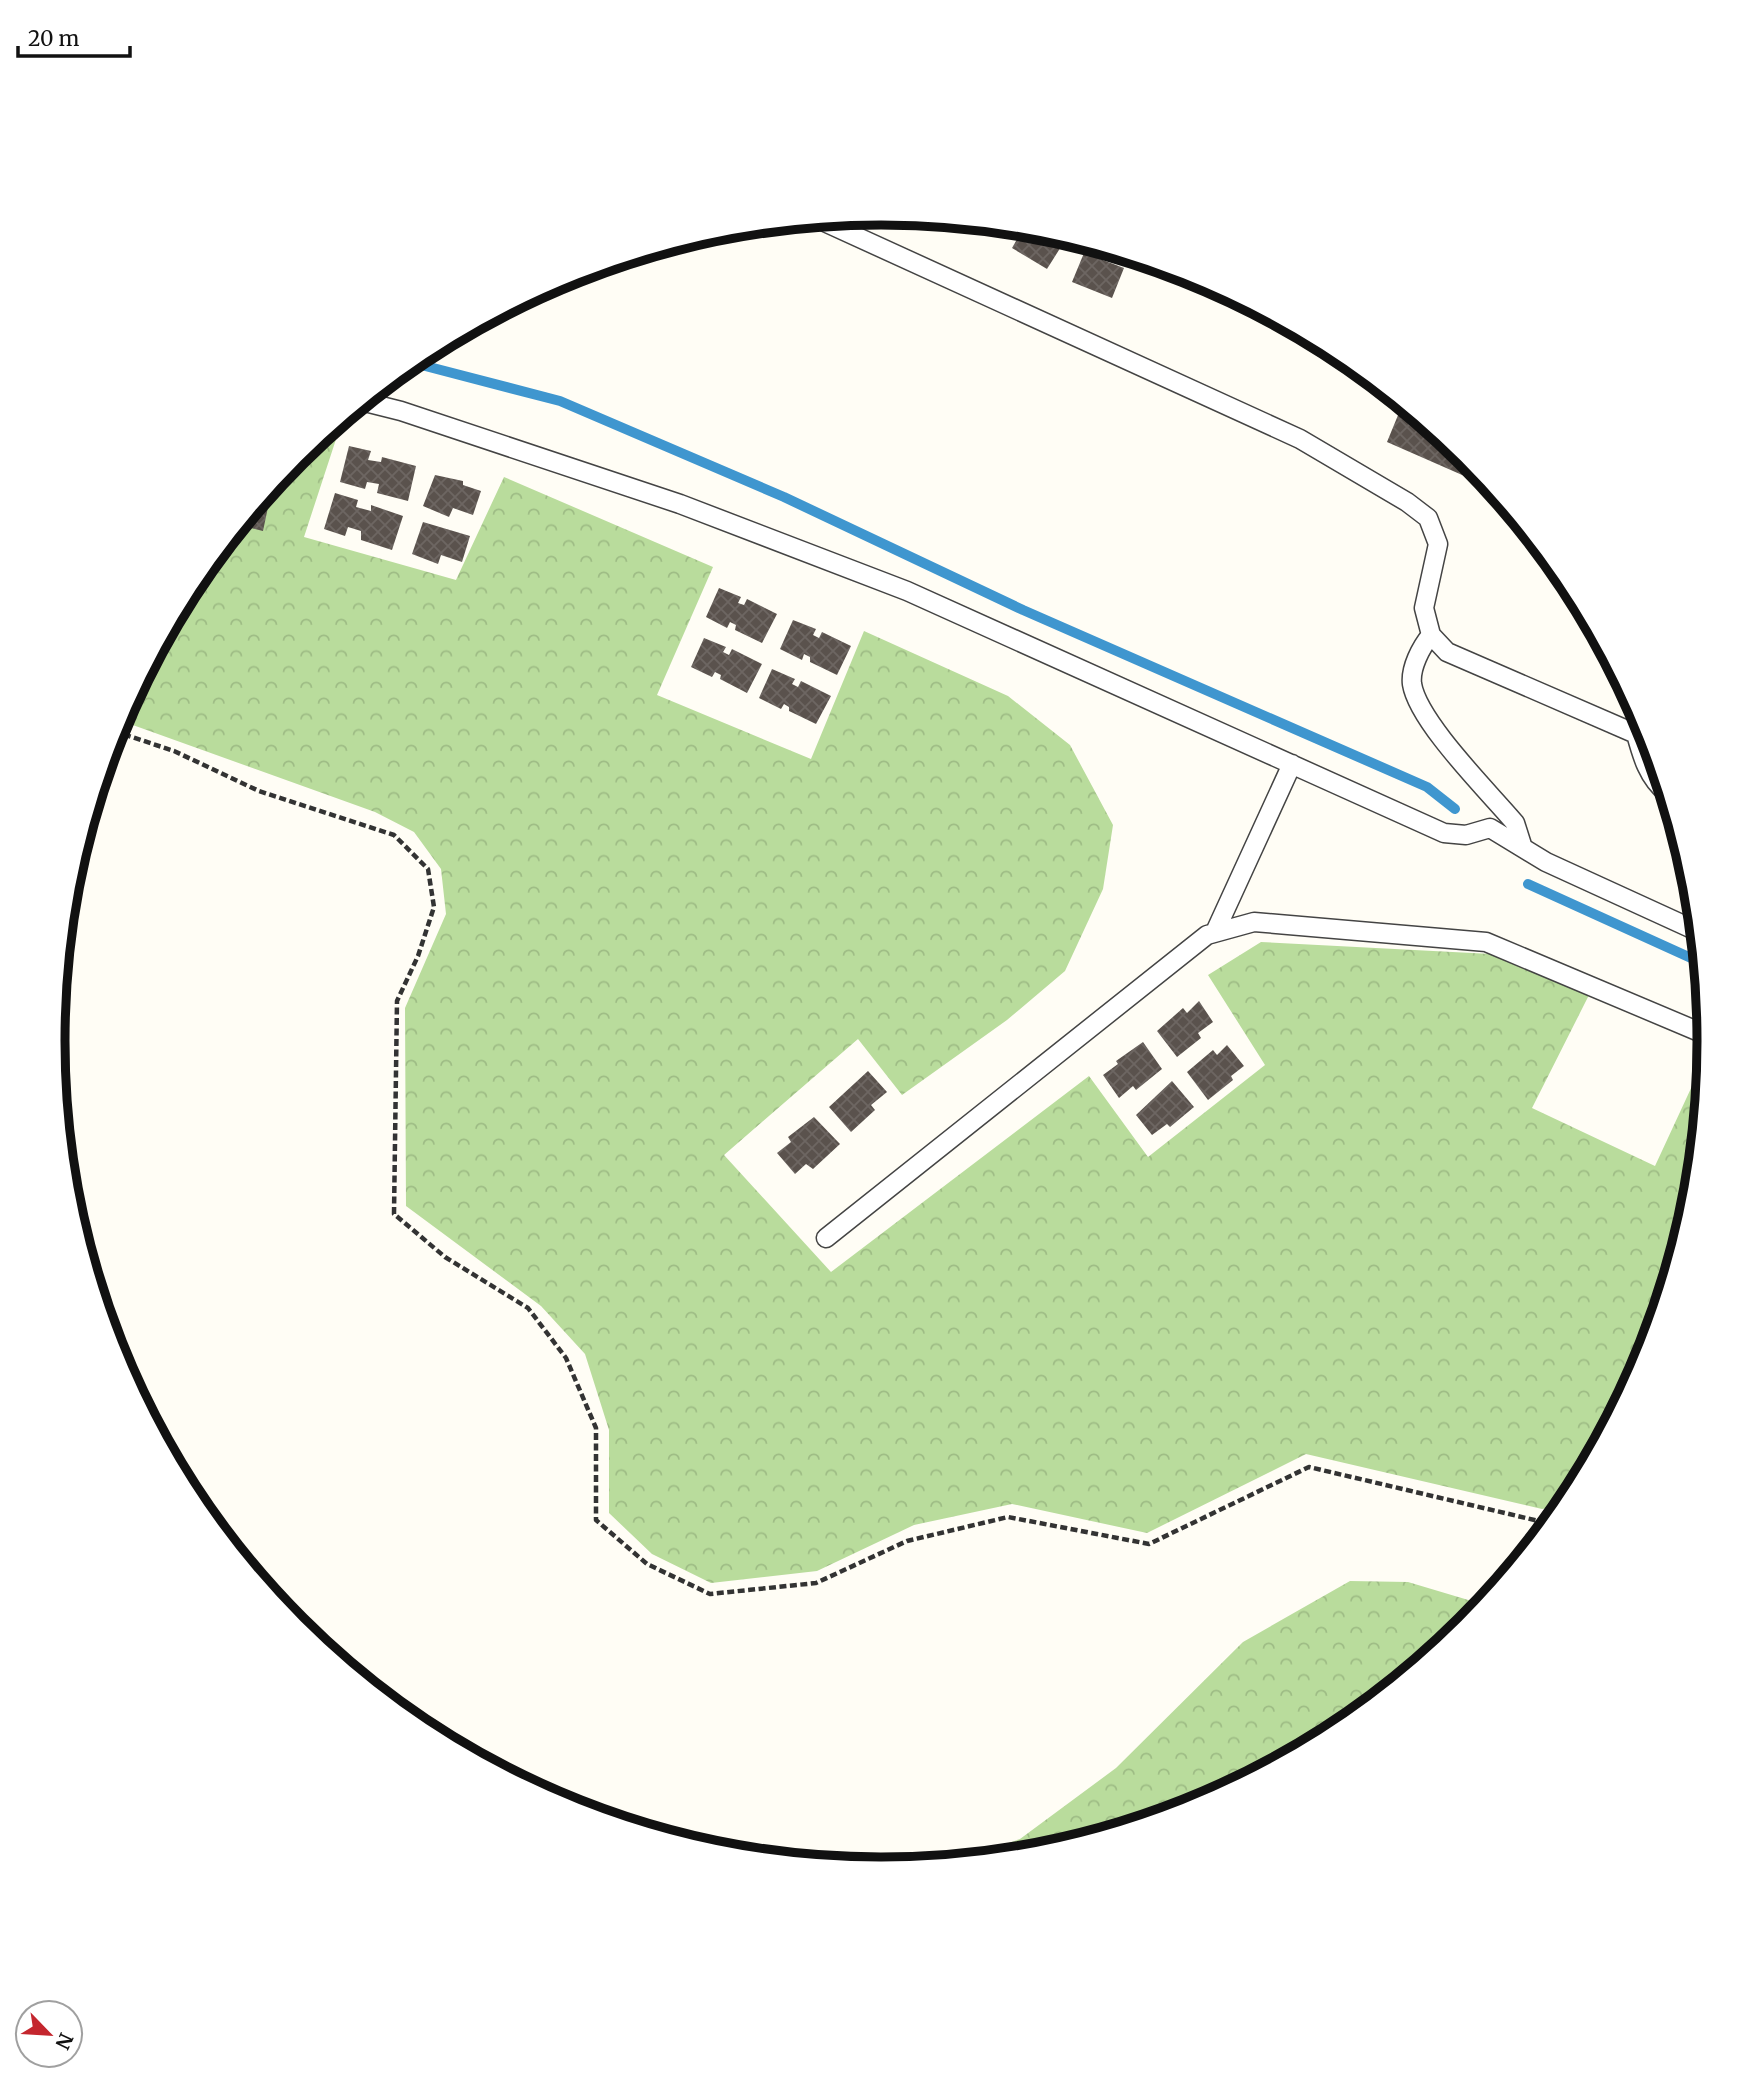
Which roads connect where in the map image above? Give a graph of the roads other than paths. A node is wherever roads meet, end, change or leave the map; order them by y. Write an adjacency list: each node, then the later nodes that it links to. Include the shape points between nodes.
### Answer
1 (835, 227): 3 (lane, via 1300,439 1407,502 1428,518 1438,544 1424,608)
2 (372, 404): 6 (lane, via 680,504 894,586)
3 (1431, 635): 4 (lane, via 1447,652); 8 (lane, via 1420,649 1412,682 1423,713 1515,823)
4 (1633, 724)
5 (1642, 747): 7 (lane, via 1643,761)
6 (1292, 764): 8 (lane, via 1444,833 1466,835 1490,828); 10 (lane)
7 (1655, 781)
8 (1522, 845): 9 (lane, via 1546,862)
9 (1689, 927)
10 (1215, 932): 11 (lane, via 1266,922 1486,942); 12 (lane)
11 (1697, 1031)
12 (826, 1238)

